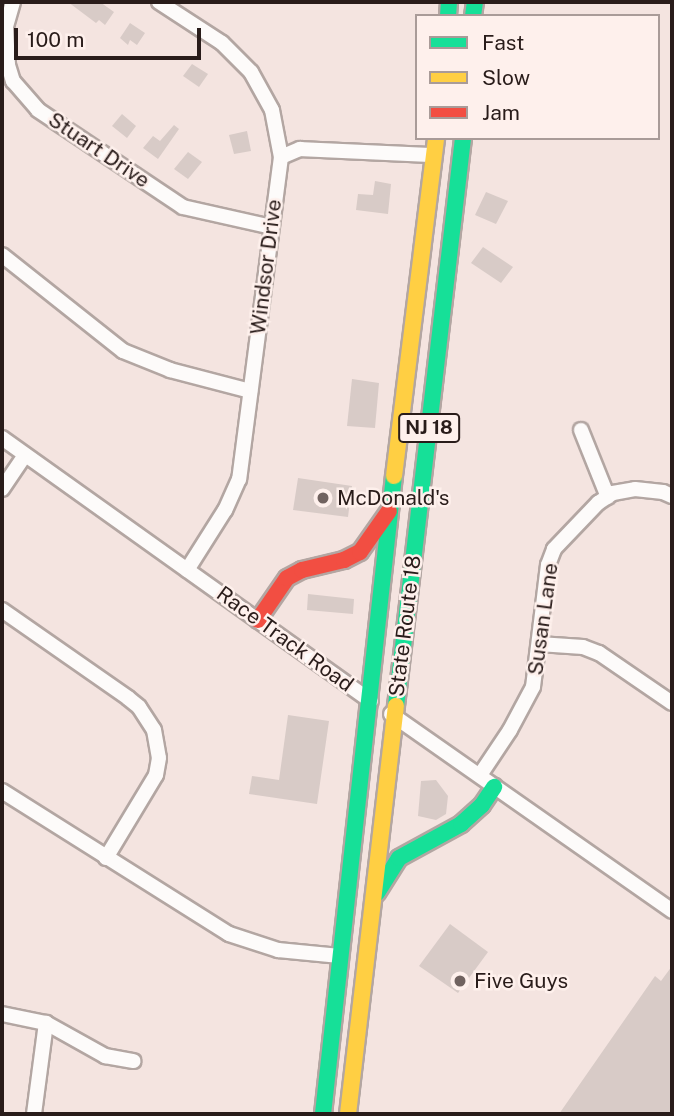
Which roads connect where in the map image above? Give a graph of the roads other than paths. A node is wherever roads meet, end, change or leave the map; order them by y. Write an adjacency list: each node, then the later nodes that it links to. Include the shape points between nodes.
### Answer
1 (13, 2): 7 (street, Stuart Drive, via 6,27 8,65 13,81 38,110 183,207)
2 (159, 2): 6 (street, Windsor Drive, via 222,43 251,72 272,110)
3 (436, 140): 5 (highway, State Route 18 / NJ 18)
4 (463, 140): 23 (highway, State Route 18 / NJ 18)
5 (434, 155): 6 (street, via 300,149); 16 (highway, State Route 18 / NJ 18)
6 (281, 157): 7 (street, Windsor Drive)
7 (272, 227): 9 (street, Windsor Drive)
8 (2, 255): 9 (street, via 123,351 170,370)
9 (250, 391): 17 (street, Windsor Drive, via 239,479)
10 (581, 430): 14 (street)
11 (2, 438): 12 (street, Race Track Road)
12 (25, 455): 13 (street); 17 (street, Race Track Road)
13 (2, 489)
14 (608, 496): 15 (street, via 635,489); 20 (street, Susan Lane, via 554,549)
15 (672, 496)
16 (390, 509): 19 (highway, via 360,552 287,579); 21 (highway, State Route 18 / NJ 18)
17 (187, 570): 19 (street, Race Track Road)
18 (2, 610): 27 (street, via 134,702 154,730 159,758 156,775)
19 (258, 620): 21 (street, Race Track Road)
20 (539, 644): 22 (street, via 583,647 599,653); 24 (street, Susan Lane, via 533,687)
21 (368, 699): 23 (street, Race Track Road); 30 (highway, State Route 18 / NJ 18)
22 (672, 703)
23 (394, 717): 24 (street, Race Track Road); 28 (highway, State Route 18 / NJ 18)
24 (481, 775): 25 (street, Race Track Road)
25 (495, 787): 28 (highway, via 461,824 399,858); 29 (street, Race Track Road)
26 (2, 791): 27 (street)
27 (106, 858): 30 (street, via 229,934 278,950)
28 (373, 900): 36 (highway, State Route 18 / NJ 18)
29 (672, 911)
30 (340, 956): 35 (highway, State Route 18 / NJ 18)
31 (2, 1014): 32 (street)
32 (46, 1023): 33 (street, via 105,1056); 34 (street)
33 (134, 1061)
34 (34, 1114)
35 (323, 1114)
36 (348, 1114)

